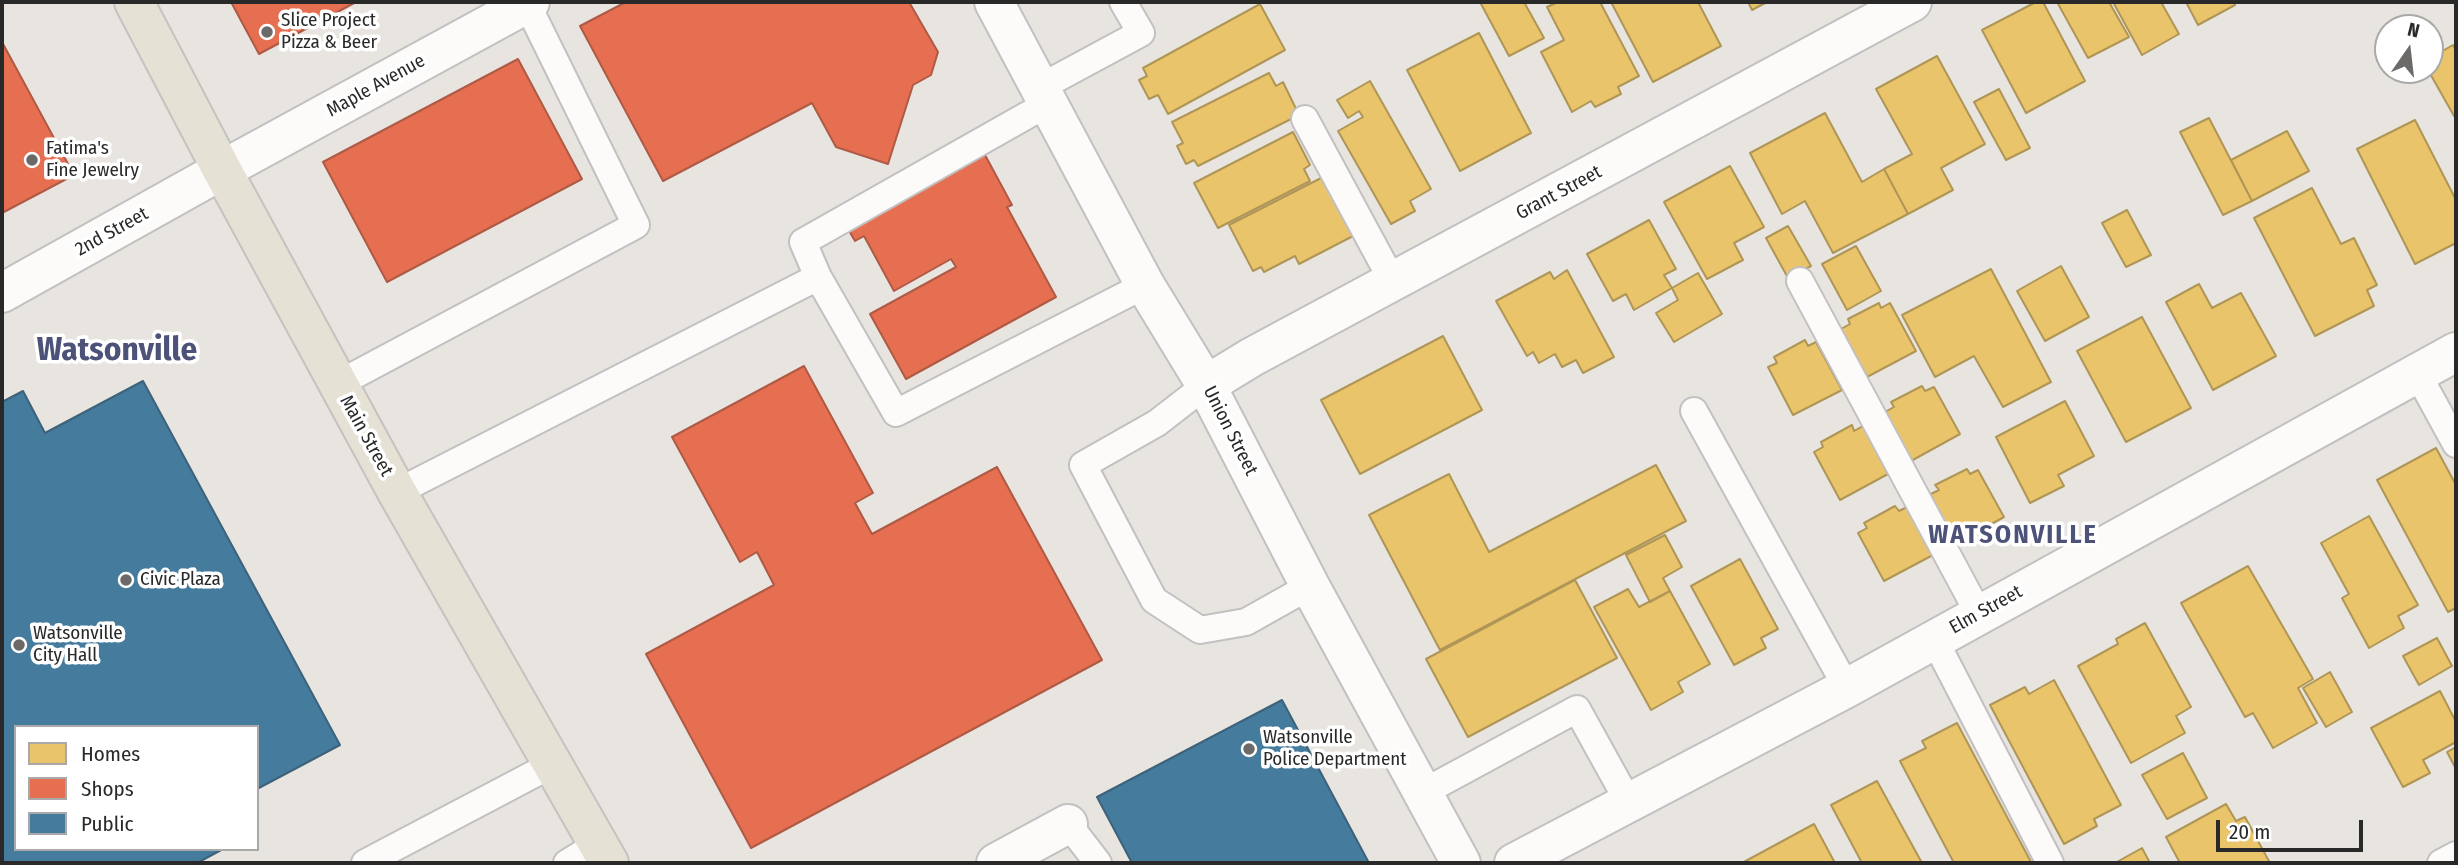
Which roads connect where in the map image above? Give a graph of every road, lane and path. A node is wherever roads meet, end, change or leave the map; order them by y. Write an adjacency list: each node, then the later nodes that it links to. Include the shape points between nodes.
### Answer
1 (134, 2): 8 (main road, Main Street)
2 (994, 2): 6 (street, Union Street)
3 (1124, 2): 6 (lane, via 1141,33)
4 (1912, 2): 11 (street, Grant Street)
5 (528, 3): 8 (street, Maple Avenue); 16 (lane, via 636,225)
6 (1043, 96): 9 (lane, via 803,242); 12 (street, Union Street)
7 (1305, 120): 11 (lane)
8 (222, 170): 13 (street, 2nd Street); 16 (main road, Main Street)
9 (818, 277): 12 (lane, via 896,413); 20 (lane)
10 (1800, 281): 22 (lane)
11 (1394, 282): 17 (street, Grant Street)
12 (1145, 285): 17 (street, Union Street)
13 (2, 293)
14 (2456, 352): 15 (street, Elm Street)
15 (2417, 373): 19 (lane); 22 (street, Elm Street)
16 (338, 384): 20 (main road, Main Street)
17 (1206, 385): 21 (street, Union Street); 21 (lane, via 1157,423 1083,466 1154,600 1200,630 1246,622)
18 (1694, 411): 24 (lane)
19 (2456, 444)
20 (397, 492): 25 (main road, Main Street)
21 (1310, 586): 26 (street, Union Street)
22 (1979, 614): 23 (street, Elm Street)
23 (1934, 639): 24 (street, Elm Street); 36 (lane)
24 (1847, 688): 27 (street, Elm Street)
25 (553, 764): 30 (main road, Main Street); 31 (lane)
26 (1422, 793): 27 (lane, via 1577,709); 34 (street, Union Street)
27 (1629, 803): 35 (street, Elm Street)
28 (1068, 824): 32 (street); 33 (lane)
29 (2456, 855): 37 (lane)
30 (592, 857)
31 (365, 863)
32 (996, 863)
33 (1098, 863)
34 (1461, 863)
35 (1514, 863)
36 (2050, 863)
37 (2441, 863)

